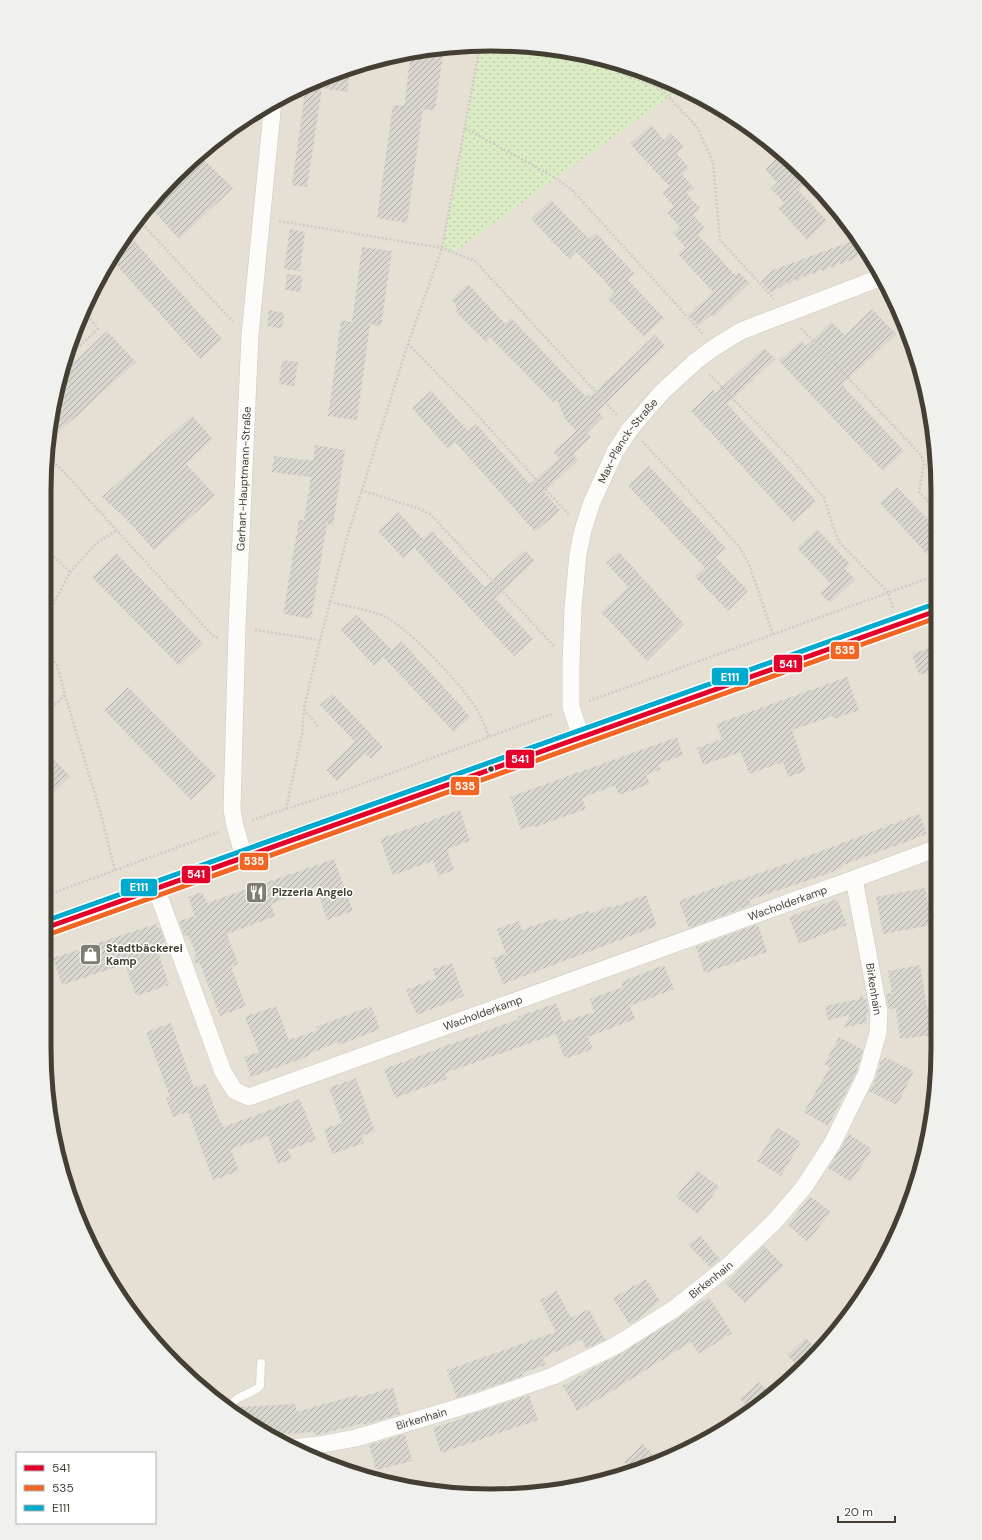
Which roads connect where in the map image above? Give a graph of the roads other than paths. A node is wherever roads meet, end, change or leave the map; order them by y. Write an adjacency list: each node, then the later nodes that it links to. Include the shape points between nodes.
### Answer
1 (272, 109): 6 (street, Gerhart-Hauptmann-Straße, via 251,324 237,644 232,810)
2 (877, 279): 4 (street, Max-Planck-Straße, via 741,331 715,347 662,392 630,429 615,452 583,530 578,554 571,664 572,707)
3 (931, 612): 4 (street)
4 (581, 737): 6 (street)
5 (931, 851): 7 (street, Wacholderkamp)
6 (244, 857): 8 (street)
7 (854, 880): 8 (street, Wacholderkamp, via 249,1097 235,1090 223,1072); 12 (street, Birkenhain, via 879,1012 878,1033 866,1075 832,1144 804,1187 774,1222 728,1266 674,1309 615,1346 553,1376 356,1438)
8 (156, 888): 9 (street)
9 (51, 926)
10 (261, 1363): 11 (lane, via 260,1386 256,1391 243,1394)
11 (233, 1405)
12 (302, 1447)

